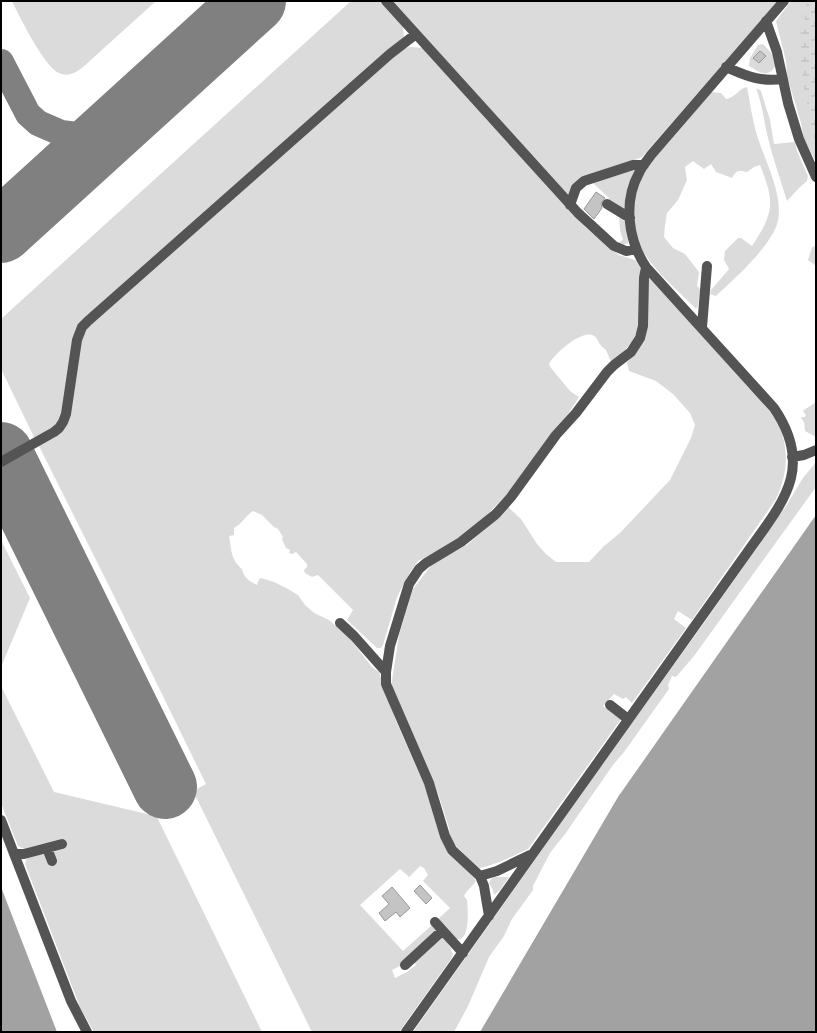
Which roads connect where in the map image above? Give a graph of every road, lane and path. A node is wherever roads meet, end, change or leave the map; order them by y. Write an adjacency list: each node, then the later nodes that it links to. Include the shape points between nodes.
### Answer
1 (386, 1): 4 (lane)
2 (784, 1): 3 (lane)
3 (766, 21): 5 (lane); 6 (lane, via 778,52)
4 (416, 34): 10 (lane); 18 (lane, via 390,54 88,320 77,340 63,422 54,432)
5 (726, 67): 6 (lane, via 753,78); 7 (lane)
6 (783, 78): 8 (lane, via 799,139)
7 (644, 165): 10 (lane, via 633,165 584,181 576,188); 11 (lane, via 634,184)
8 (816, 177)
9 (607, 204): 11 (lane)
10 (570, 205): 12 (lane, via 614,246 626,251)
11 (630, 218): 12 (lane)
12 (636, 249): 13 (lane)
13 (646, 266): 15 (lane); 20 (lane, via 643,326 634,348 607,372 496,514 461,542 420,569 409,584 390,646)
14 (707, 266): 15 (lane)
15 (702, 327): 17 (lane, via 774,408 790,438)
16 (816, 450): 17 (lane)
17 (792, 457): 22 (lane, via 791,481 782,502)
18 (1, 462)
19 (340, 623): 20 (lane)
20 (386, 672): 29 (lane, via 386,684 429,783 445,836 452,850)
21 (610, 705): 22 (lane)
22 (628, 719): 27 (lane)
23 (1, 820): 26 (lane)
24 (62, 844): 25 (lane)
25 (47, 848): 26 (lane); 28 (lane)
26 (14, 854): 35 (lane, via 71,1001)
27 (532, 854): 29 (lane, via 497,871); 30 (lane)
28 (52, 861)
29 (480, 876): 30 (lane)
30 (489, 916): 33 (lane)
31 (435, 922): 32 (lane)
32 (442, 931): 33 (lane); 34 (lane)
33 (462, 953): 36 (lane)
34 (405, 965)
35 (87, 1032)
36 (406, 1032)

